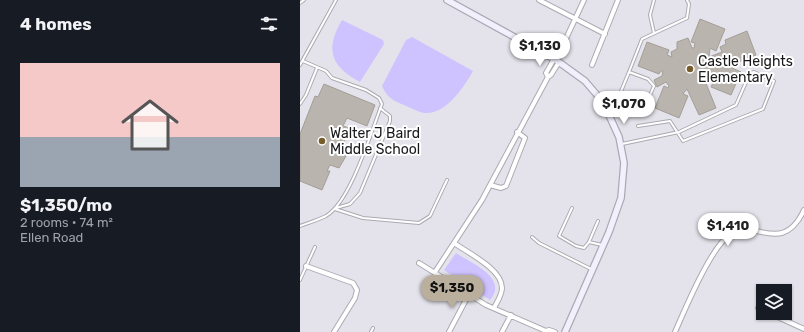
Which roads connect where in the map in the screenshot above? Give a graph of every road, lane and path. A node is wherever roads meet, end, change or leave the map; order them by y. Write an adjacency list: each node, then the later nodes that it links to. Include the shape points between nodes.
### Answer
1 (304, 0): 9 (lane)
2 (336, 0): 14 (lane)
3 (447, 0): 13 (street)
4 (539, 0): 10 (street)
5 (584, 0): 10 (street)
6 (618, 0): 12 (street)
7 (654, 0): 11 (lane, via 650,15)
8 (687, 0): 11 (lane, via 687,18)
9 (300, 3)
10 (575, 19): 12 (street); 13 (street)
11 (654, 33): 18 (lane, via 642,38)
12 (605, 34): 15 (street)
13 (556, 60): 22 (street, via 589,85 599,95); 24 (street, via 551,75)
14 (303, 61): 16 (lane); 17 (lane)
15 (592, 64)
16 (300, 65)
17 (318, 67): 20 (lane); 21 (lane, via 332,78 366,90 379,98 382,104)
18 (629, 72): 19 (lane); 19 (lane, via 648,79 654,86 644,109)
19 (617, 101): 22 (lane)
20 (300, 104)
21 (380, 108): 29 (lane, via 347,193); 29 (lane, via 390,116 390,121 360,193 350,204)
22 (606, 108): 26 (street)
23 (638, 126): 25 (lane, via 670,121)
24 (517, 132): 28 (street); 28 (street, via 525,138 506,186 501,188)
25 (678, 132): 25 (lane, via 683,141 763,109 774,81 754,72 750,73 736,105); 26 (lane)
26 (621, 144): 37 (street, via 624,163 623,188)
27 (447, 180): 29 (lane, via 430,216 419,223 363,218)
28 (490, 185): 36 (street)
29 (335, 208): 33 (lane, via 326,216)
30 (572, 208): 35 (lane, via 559,236 584,248)
31 (804, 210): 57 (street, via 800,219 777,235 740,230 731,233 720,243 693,290)
32 (598, 221): 35 (lane)
33 (300, 226)
34 (532, 237): 41 (lane)
35 (589, 242): 37 (lane)
36 (454, 243): 42 (street); 45 (street, via 496,271 502,289)
37 (603, 246): 41 (street)
38 (316, 247): 40 (lane)
39 (420, 263): 42 (street)
40 (306, 266): 43 (lane); 51 (street, via 352,283 357,290 355,298)
41 (592, 270): 56 (street)
42 (435, 272): 44 (street)
43 (300, 280)
44 (469, 294): 45 (street); 53 (street)
45 (494, 308): 46 (street)
46 (511, 315): 50 (street); 54 (street)
47 (784, 320): 49 (street)
48 (373, 328): 52 (lane)
49 (804, 329)
50 (546, 331): 55 (street)
51 (334, 332)
52 (370, 332)
53 (449, 332)
54 (502, 332)
55 (555, 332)
56 (565, 332)
57 (675, 332)

